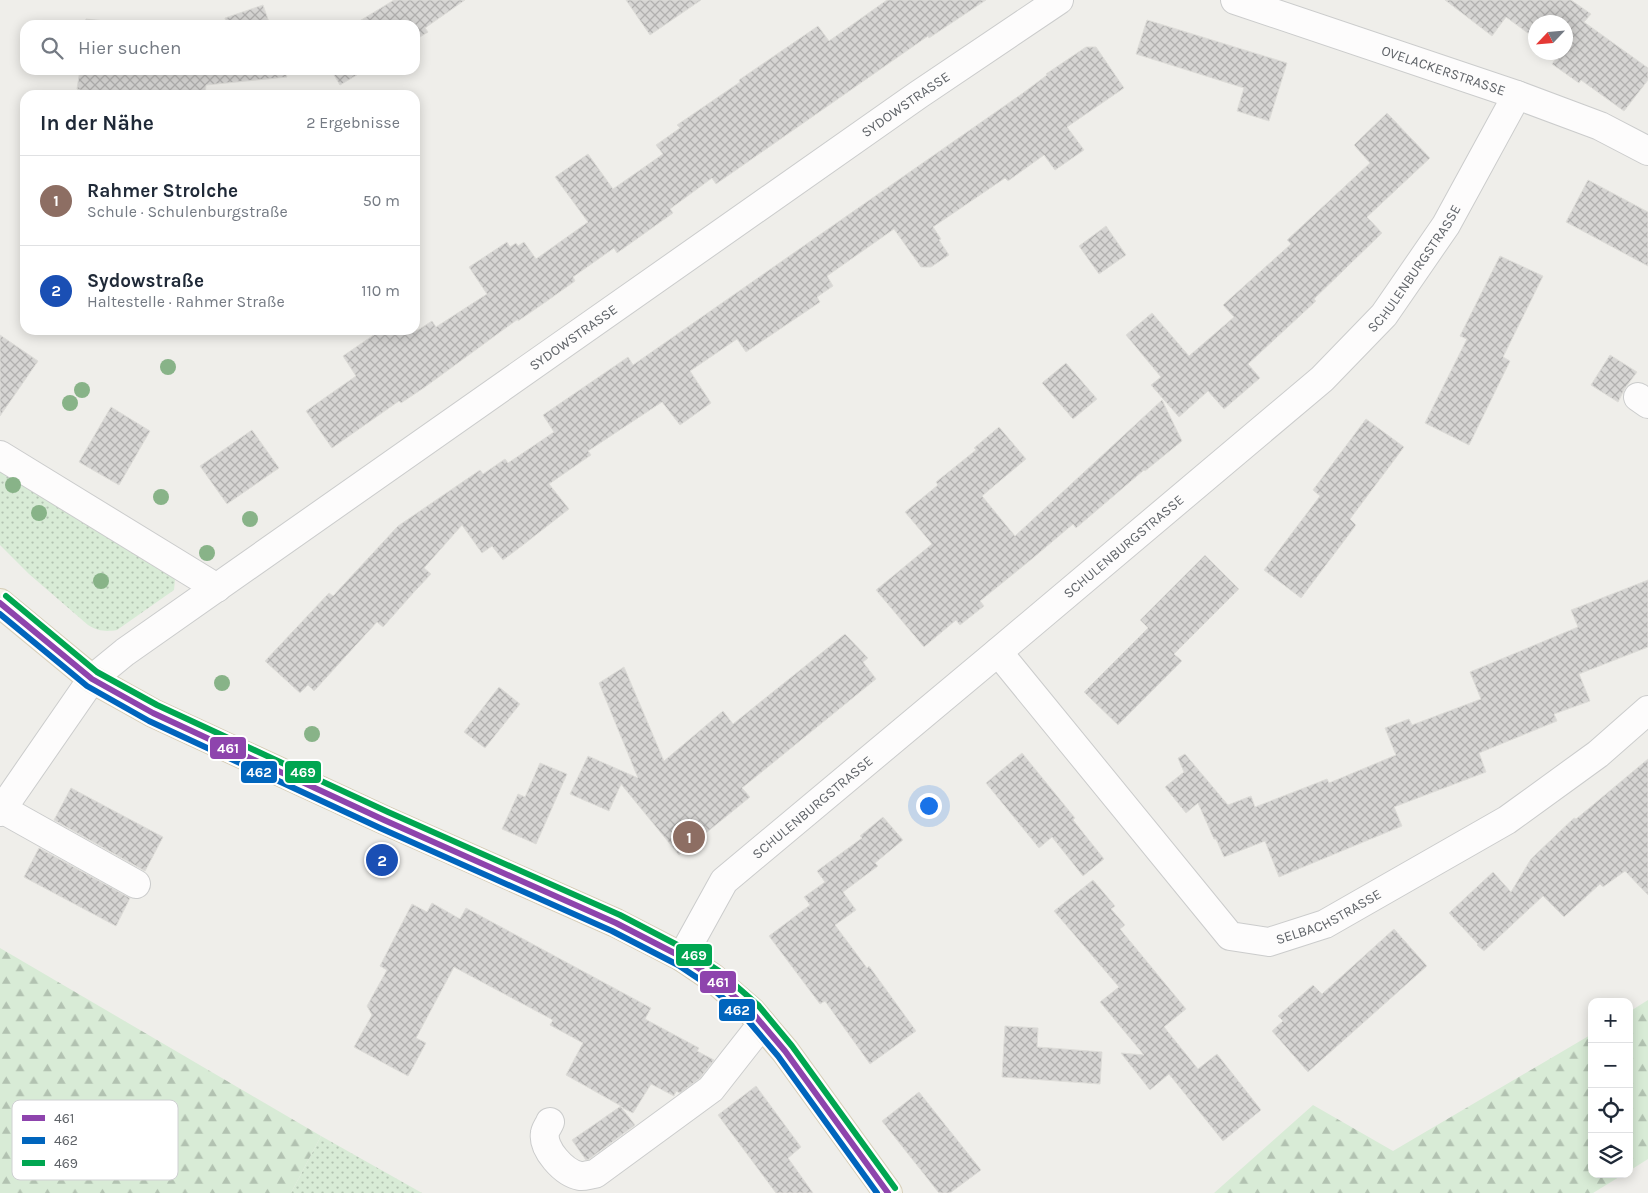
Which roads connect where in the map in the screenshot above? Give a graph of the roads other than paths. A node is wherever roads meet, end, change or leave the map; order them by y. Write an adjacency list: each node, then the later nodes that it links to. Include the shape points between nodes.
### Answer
1 (1059, 0): 6 (street, SYDOWSTRASSE, via 918,95)
2 (1235, 0): 3 (street, OVELACKERSTRASSE)
3 (1517, 95): 4 (street, OVELACKERSTRASSE, via 1600,126); 8 (street, SCHULENBURGSTRASSE, via 1446,225 1384,315 1322,379)
4 (1648, 151)
5 (0, 455): 6 (street)
6 (217, 588): 9 (street, SYDOWSTRASSE)
7 (0, 603): 9 (main road)
8 (998, 652): 10 (street, SELBACHSTRASSE, via 1230,936 1269,942 1325,924 1507,820 1598,754); 13 (street, SCHULENBURGSTRASSE, via 724,881)
9 (92, 679): 11 (street, SYDOWSTRASSE); 13 (main road, via 186,728 616,923)
10 (1648, 710)
11 (1, 811): 12 (street)
12 (136, 884)
13 (682, 957): 14 (main road, via 713,978)
14 (762, 1024): 15 (street, via 711,1089 595,1174 580,1176 567,1171 554,1158 546,1144 545,1132); 16 (main road)
15 (550, 1122)
16 (888, 1193)

